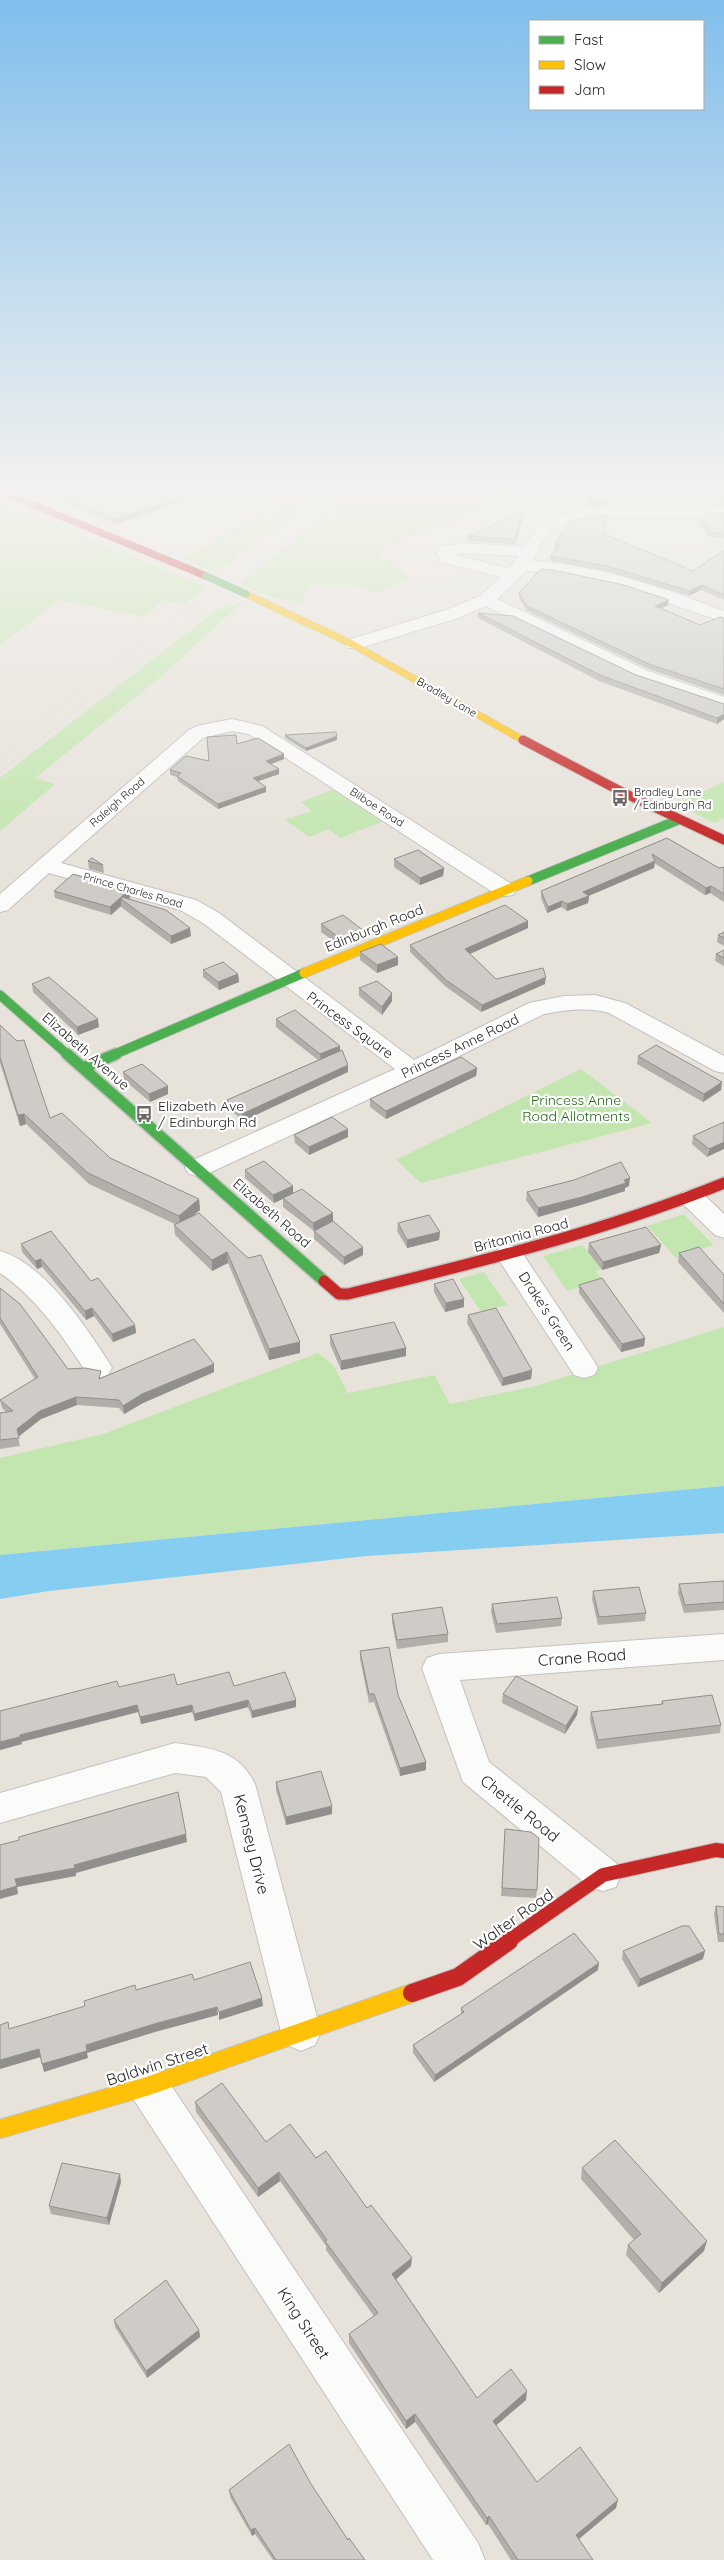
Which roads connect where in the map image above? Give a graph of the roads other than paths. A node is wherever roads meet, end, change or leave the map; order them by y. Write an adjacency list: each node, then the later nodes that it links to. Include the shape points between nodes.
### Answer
1 (277, 608): 6 (street, Bradley Lane, bridge)
2 (465, 608): 6 (street)
3 (504, 608): 7 (street, via 642,675)
4 (702, 608): 5 (street)
5 (724, 617)
6 (354, 644): 9 (street, Bradley Lane, via 483,718)
7 (724, 703)
8 (246, 727): 11 (street, Raleigh Road, via 221,726 196,734); 12 (street, Bilboe Road, via 362,796)
9 (678, 820): 10 (street, Bradley Lane); 12 (street, Edinburgh Road)
10 (724, 840)
11 (44, 865): 13 (street, Raleigh Road); 14 (street, Prince Charles Road, via 188,905 211,918)
12 (505, 890): 14 (street, Edinburgh Road)
13 (0, 906)
14 (289, 979): 17 (street, Edinburgh Road); 18 (street, Princess Square)
15 (0, 995): 17 (street, Elizabeth Avenue)
16 (724, 1066): 18 (street, Princess Anne Road, via 617,1008 595,1002 537,1008)
17 (83, 1068): 19 (street, Elizabeth Avenue)
18 (412, 1070): 19 (street, Princess Anne Road)
19 (198, 1168): 25 (street, Elizabeth Road)
20 (724, 1183): 21 (street, Britannia Road)
21 (692, 1198): 22 (street); 23 (street, Britannia Road)
22 (724, 1229)
23 (509, 1254): 25 (street, Britannia Road, via 348,1294 339,1294); 27 (street, Drake's Green)
24 (0, 1260): 26 (street, via 27,1280)
25 (325, 1281)
26 (98, 1368)
27 (584, 1368)
28 (724, 1647): 29 (street, Crane Road)
29 (439, 1668): 32 (street, Chettle Road, via 475,1771)
30 (0, 1808): 33 (street, Kemsey Drive, via 175,1758 215,1764 237,1784)
31 (724, 1851): 32 (street, Walter Road, via 716,1850)
32 (603, 1875): 33 (street, Walter Road, via 458,1977)
33 (311, 2028): 34 (street, Baldwin Street)
34 (148, 2086): 35 (street, Baldwin Street); 36 (street, King Street)
35 (0, 2129)
36 (461, 2560)

